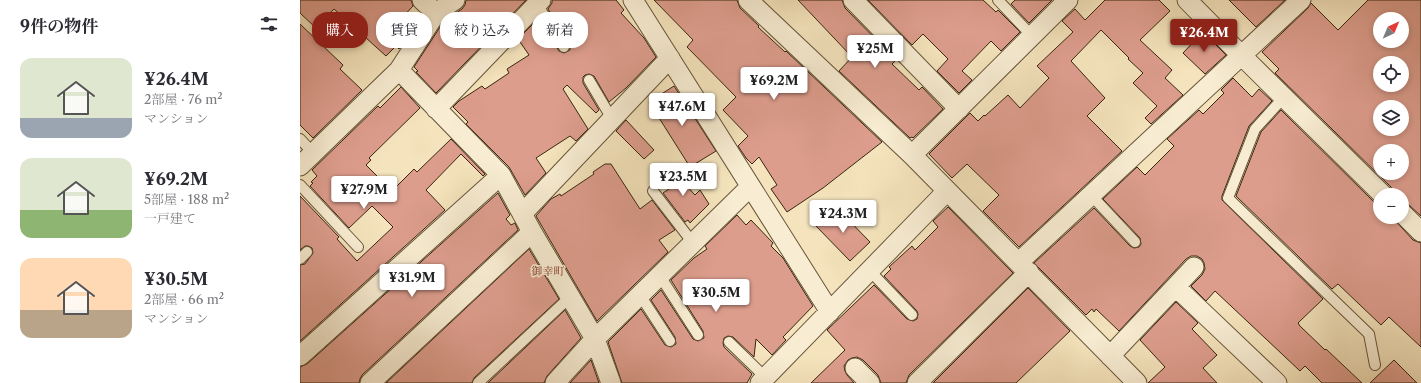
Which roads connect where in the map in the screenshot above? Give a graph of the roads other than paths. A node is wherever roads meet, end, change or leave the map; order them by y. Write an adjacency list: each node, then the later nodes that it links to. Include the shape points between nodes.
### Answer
1 (422, 0): 12 (street)
2 (455, 0): 12 (street)
3 (633, 0): 15 (street)
4 (748, 0): 24 (street)
5 (853, 0): 20 (street)
6 (998, 0): 13 (lane)
7 (1068, 0): 13 (street)
8 (1187, 0): 14 (street)
9 (1301, 0): 14 (street)
10 (539, 2): 11 (lane); 19 (street)
11 (545, 12)
12 (436, 13): 16 (street)
13 (1032, 36): 20 (street)
14 (1241, 55): 18 (street); 32 (street)
15 (670, 58): 21 (street); 28 (street)
16 (399, 70): 19 (street); 23 (street)
17 (589, 80): 21 (lane)
18 (1284, 98): 29 (street); 55 (lane, via 1255,129 1228,198 1369,334)
19 (436, 108): 26 (street)
20 (959, 109): 24 (street)
21 (612, 119): 33 (street)
22 (300, 139): 23 (lane)
23 (313, 153): 25 (street)
24 (912, 155): 31 (street)
25 (300, 166)
26 (501, 175): 33 (street); 53 (street)
27 (300, 185): 39 (lane)
28 (750, 187): 38 (street); 47 (street)
29 (1376, 188)
30 (653, 190): 38 (lane)
31 (947, 191): 40 (street); 42 (street)
32 (1091, 195): 37 (lane); 40 (street)
33 (522, 214): 35 (street)
34 (1409, 220): 36 (street)
35 (532, 232): 46 (street); 58 (street)
36 (1421, 232)
37 (1135, 242)
38 (693, 243): 43 (street)
39 (358, 247)
40 (1024, 267): 54 (street); 63 (street)
41 (1194, 267): 44 (street)
42 (870, 271): 47 (street); 48 (lane)
43 (660, 276): 45 (street); 49 (lane)
44 (1176, 287): 54 (street); 65 (street)
45 (640, 295): 50 (street); 51 (lane)
46 (570, 297): 50 (street); 59 (lane)
47 (830, 312): 57 (street)
48 (912, 315)
49 (698, 335)
50 (595, 339): 60 (street); 61 (street)
51 (670, 340)
52 (729, 342): 57 (lane)
53 (300, 356)
54 (1110, 356): 64 (street)
55 (1375, 365)
56 (855, 368): 62 (street)
57 (762, 380)
58 (370, 383)
59 (478, 383)
60 (555, 383)
61 (611, 383)
62 (870, 383)
63 (917, 383)
64 (1137, 383)
65 (1277, 383)

